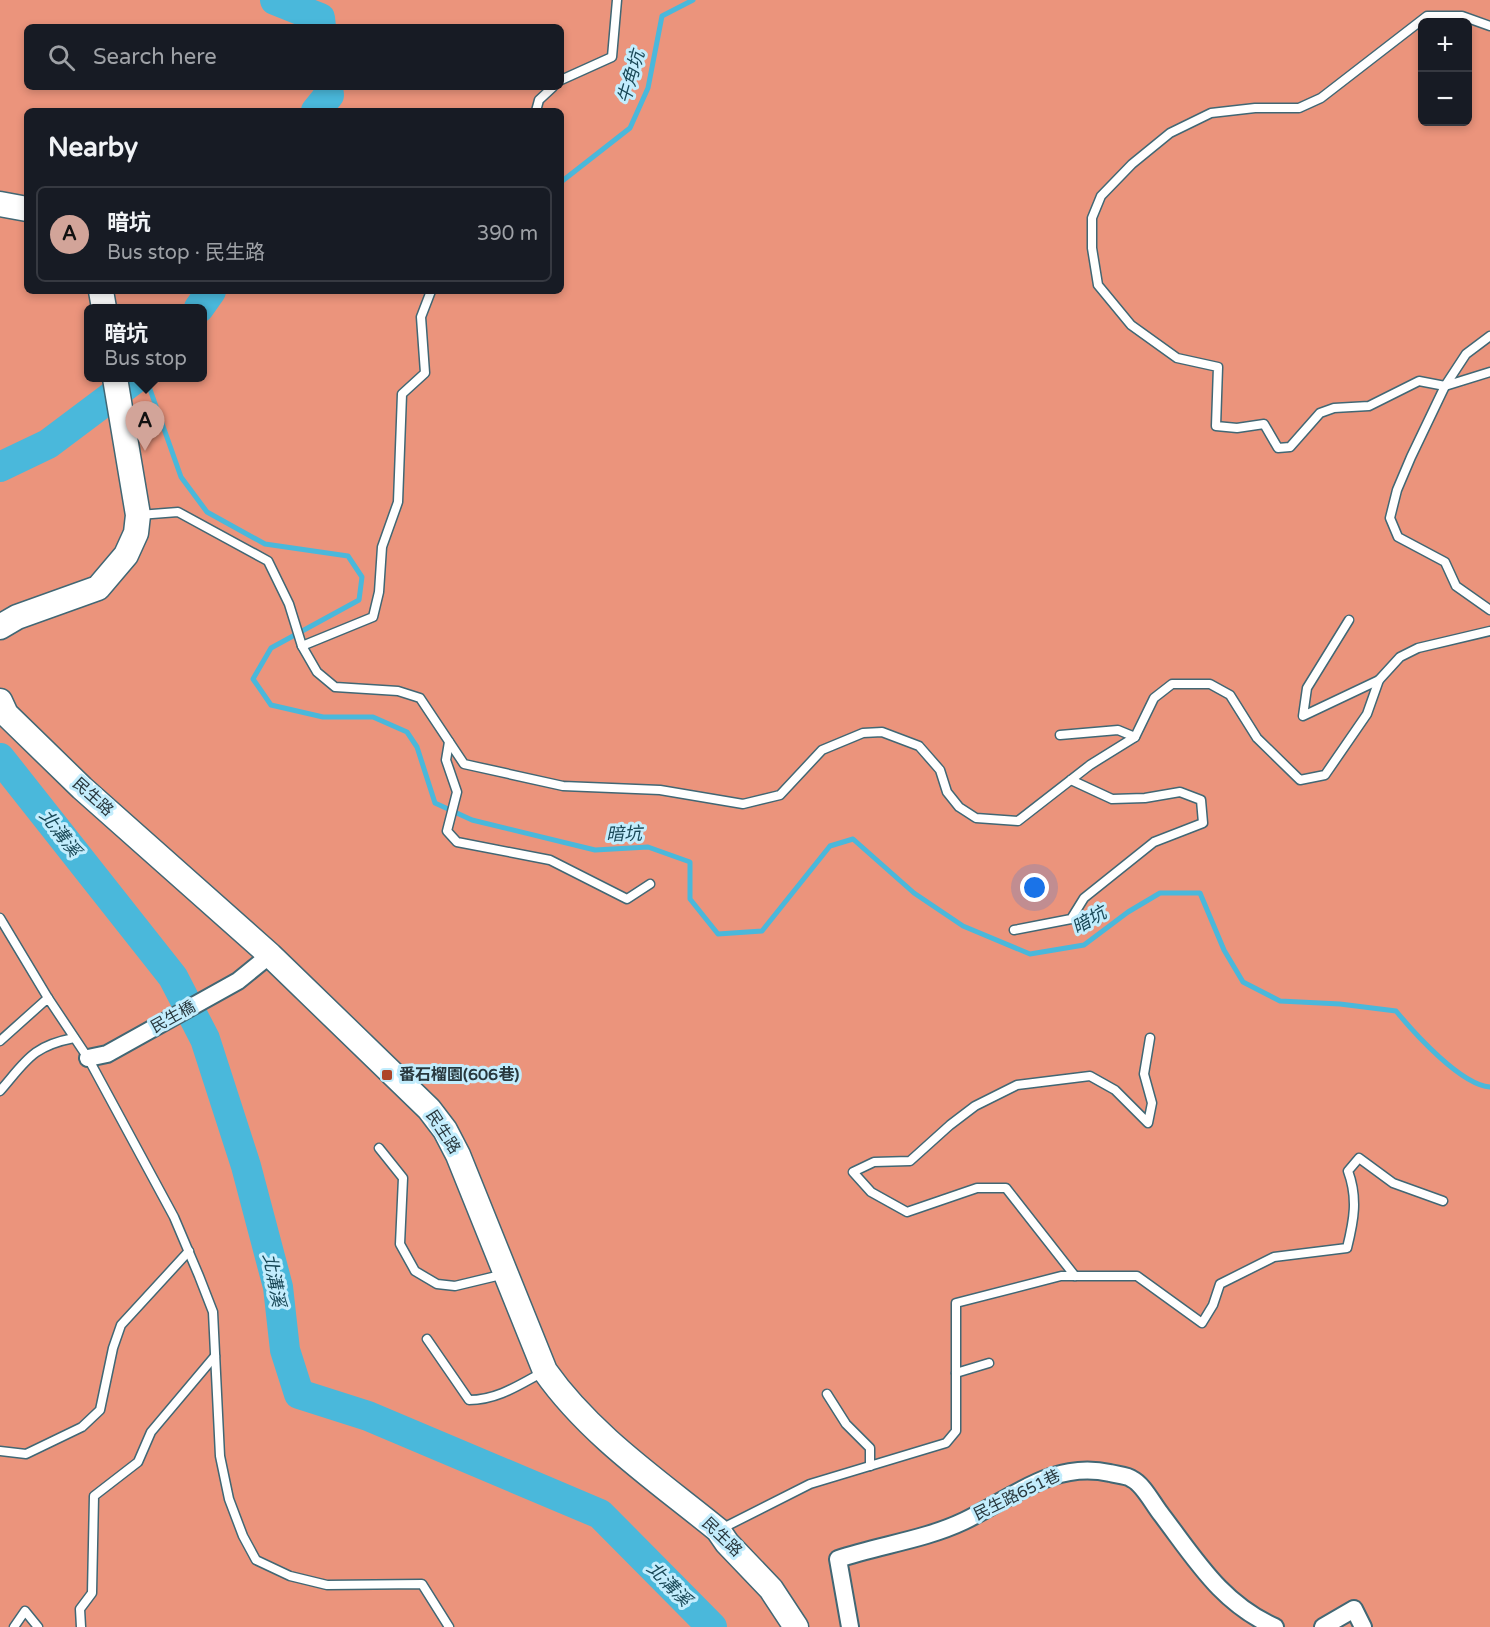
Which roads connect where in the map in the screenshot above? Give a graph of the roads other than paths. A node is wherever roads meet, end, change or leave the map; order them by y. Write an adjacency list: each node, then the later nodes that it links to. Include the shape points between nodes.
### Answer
1 (616, 0): 3 (lane, via 612,57)
2 (1490, 26): 12 (lane, via 1461,16 1427,16 1321,98 1299,108 1211,113 1170,133 1132,164 1101,196 1092,218 1098,285 1131,326 1177,358 1218,367 1216,426 1264,424 1278,448 1290,447 1320,413 1369,406 1419,381)
3 (564, 79)
4 (550, 90): 5 (lane)
5 (537, 108)
6 (0, 204): 7 (street)
7 (24, 208)
8 (430, 294): 18 (lane, via 421,316 425,373 402,394 398,502 382,547 373,616)
9 (1490, 336): 12 (lane, via 1466,354)
10 (1490, 372): 12 (lane)
11 (116, 382): 13 (street)
12 (1445, 386): 14 (lane, via 1406,468 1390,518 1398,537 1445,562 1456,586)
13 (138, 515): 16 (street, via 136,533 126,555 98,588 17,617); 18 (lane, via 178,512 268,561 289,604)
14 (1490, 610)
15 (1349, 620): 19 (lane, via 1307,688 1304,716)
16 (0, 627)
17 (1490, 631): 19 (lane, via 1418,648 1400,657)
18 (302, 646): 23 (lane, via 317,672 335,687 398,691 420,698)
19 (1379, 680): 22 (lane, via 1366,714 1325,775 1300,780 1257,738 1230,695 1210,684 1172,684 1154,698)
20 (0, 701): 28 (street, 民生路, via 6,714 82,788)
21 (1060, 735): 22 (lane, via 1118,730)
22 (1135, 737): 24 (lane)
23 (449, 742): 24 (lane, via 464,764 552,783 660,790 743,804 780,795 822,750 863,734 882,732 919,746 940,771 947,792 959,807 976,818 1018,821); 25 (lane, via 446,760 457,792 447,831 458,842 550,860 627,899)
24 (1071, 780): 27 (lane, via 1112,799 1180,792 1201,801 1203,823 1154,842 1084,897 1071,919)
25 (650, 884)
26 (0, 918): 29 (lane)
27 (1014, 930)
28 (270, 955): 33 (street, 民生橋, via 238,981 107,1054); 38 (street, 民生路, via 429,1109 445,1130)
29 (48, 998): 30 (lane); 32 (lane)
30 (74, 1038): 33 (lane); 34 (lane, via 50,1042 36,1051)
31 (1150, 1038): 39 (lane, via 1144,1074 1152,1103 1148,1123 1115,1090 1090,1076 1017,1085 975,1106 910,1161 874,1162 853,1172 871,1192 907,1212 977,1188 1006,1188)
32 (0, 1041)
33 (88, 1058): 37 (lane)
34 (0, 1091)
35 (379, 1148): 38 (lane, via 403,1178 400,1244 415,1271 437,1284 455,1286)
36 (1443, 1201): 39 (lane, via 1392,1183 1359,1158 1348,1171 1355,1189 1355,1219 1347,1248 1274,1257 1220,1284 1202,1323 1137,1276)
37 (189, 1251): 41 (lane, via 213,1312); 46 (lane, via 121,1325 100,1410 82,1427 26,1454)
38 (505, 1274): 43 (street, 民生路)
39 (1075, 1276): 44 (lane, via 1061,1276 956,1303)
40 (427, 1339): 43 (lane, via 469,1400 503,1394)
41 (215, 1356): 51 (lane, via 151,1432 138,1462 94,1496 92,1593 80,1609); 52 (lane, via 220,1456 229,1499 256,1560 290,1576 327,1585 422,1584)
42 (989, 1363): 44 (lane)
43 (546, 1371): 48 (street, 民生路, via 563,1396 604,1437)
44 (956, 1373): 47 (lane, via 956,1431 946,1443)
45 (827, 1394): 47 (lane, via 846,1424 870,1448)
46 (0, 1450)
47 (870, 1466): 48 (lane, via 810,1484)
48 (718, 1530): 53 (street, 民生路, via 771,1589)
49 (14, 1627): 50 (lane, via 25,1611)
50 (38, 1627)
51 (81, 1627)
52 (449, 1627)
53 (795, 1627)
54 (850, 1627): 55 (street, 民生路651巷, via 838,1559 964,1521 1002,1498 1066,1471 1093,1469 1134,1479 1225,1595 1249,1615)
55 (1275, 1627)
56 (1323, 1627): 57 (street, via 1354,1609)
57 (1363, 1627)

